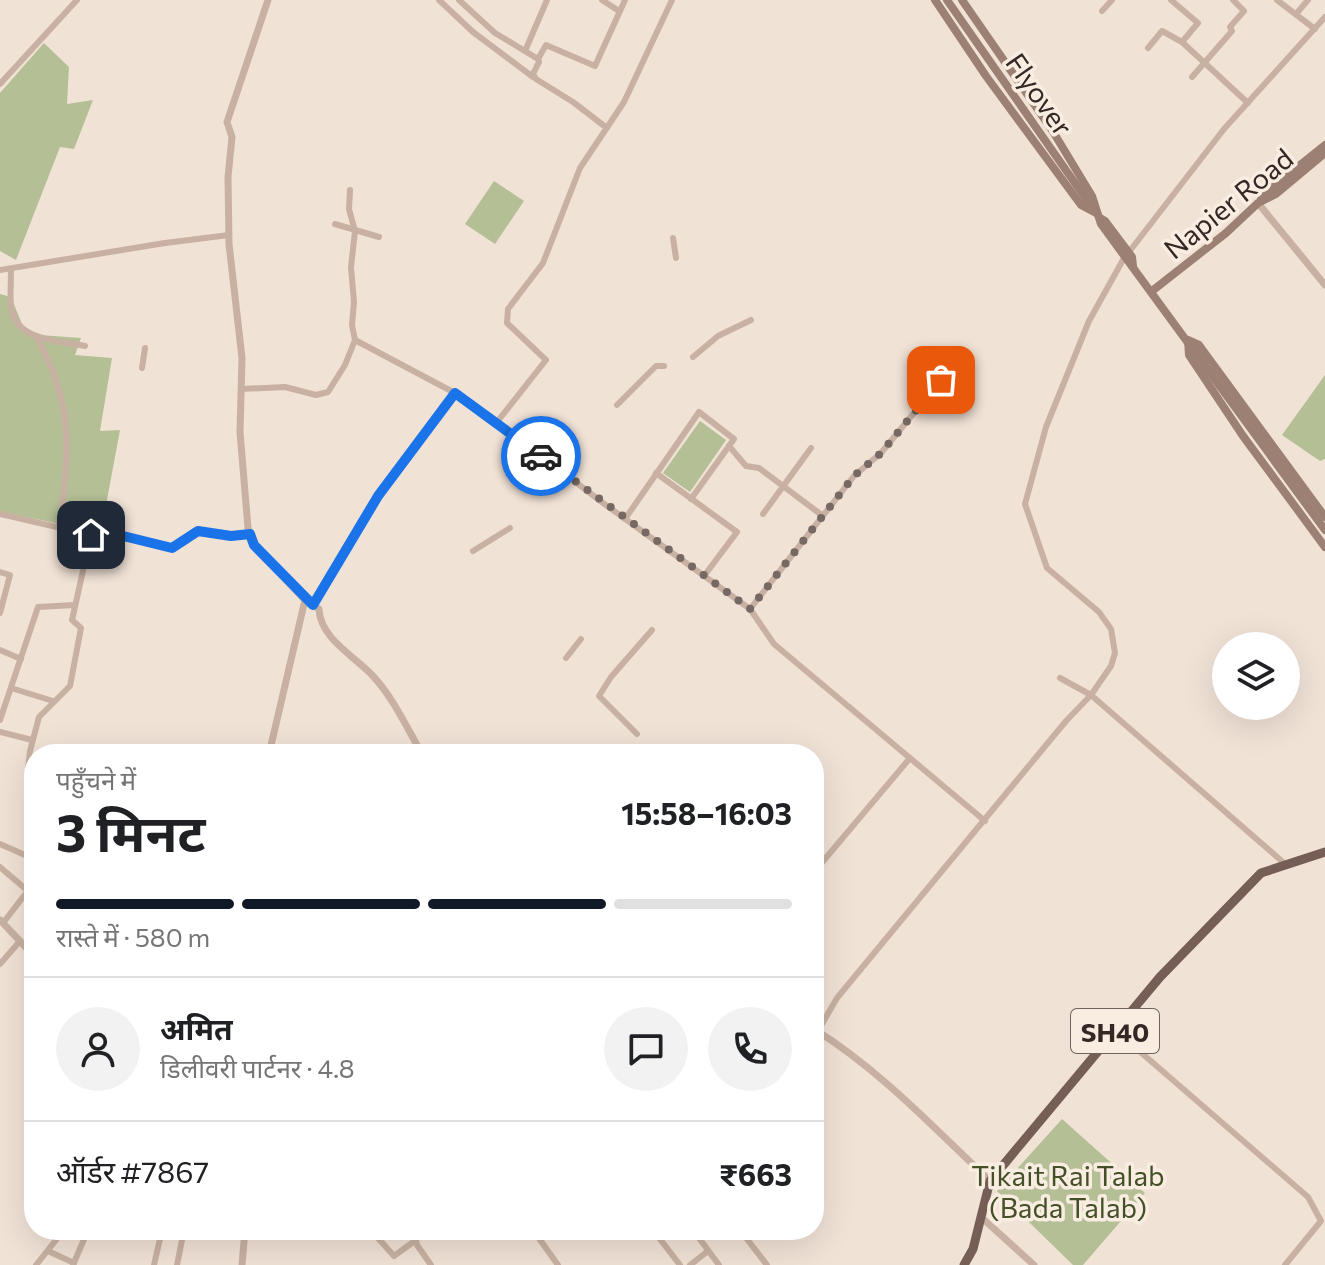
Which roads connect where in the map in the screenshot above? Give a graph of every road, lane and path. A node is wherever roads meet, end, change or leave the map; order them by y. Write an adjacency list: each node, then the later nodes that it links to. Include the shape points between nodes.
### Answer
1 (77, 0): 31 (street)
2 (268, 0): 41 (street, via 227,122 232,137)
3 (439, 0): 18 (street)
4 (452, 0): 18 (street)
5 (459, 0): 26 (street, via 495,33)
6 (547, 0): 26 (street)
7 (602, 0): 19 (street)
8 (625, 0): 19 (street)
9 (672, 0): 33 (street)
10 (935, 0): 38 (main road, via 1081,205)
11 (947, 0): 38 (main road, Flyover)
12 (962, 0): 38 (main road, via 1052,130 1092,196)
13 (1112, 0): 20 (street)
14 (1171, 0): 24 (street, via 1198,23)
15 (1233, 0): 28 (street, via 1244,11)
16 (1277, 0): 21 (street)
17 (1308, 0): 21 (street)
18 (446, 7): 29 (street)
19 (619, 11): 27 (street, via 595,66 546,45)
20 (1102, 11)
21 (1296, 14): 23 (street)
22 (1325, 17): 23 (street)
23 (1315, 29): 32 (street)
24 (1182, 42): 25 (street, via 1162,31); 28 (street)
25 (1148, 48)
26 (525, 51): 27 (street)
27 (538, 59): 29 (street)
28 (1204, 63): 30 (street); 32 (street)
29 (533, 77): 33 (street)
30 (1192, 77)
31 (0, 84)
32 (1248, 103): 44 (street)
33 (607, 128): 63 (street, via 580,168 543,263 508,309 507,323 546,360)
34 (1325, 145): 37 (main road)
35 (1325, 153): 37 (main road, Napier Road)
36 (350, 190): 40 (street)
37 (1258, 203): 48 (street); 49 (main road, Napier Road)
38 (1098, 216): 44 (main road)
39 (335, 224): 40 (street)
40 (355, 231): 42 (street); 52 (street)
41 (229, 235): 46 (street); 60 (street)
42 (379, 237)
43 (673, 238): 45 (street)
44 (1126, 255): 49 (main road); 95 (street, via 1068,372 1025,504 1047,568 1099,612 1111,629 1115,653)
45 (676, 258)
46 (11, 269): 47 (street); 51 (street, via 11,310 24,330)
47 (0, 270)
48 (1325, 285)
49 (1155, 289): 53 (main road)
50 (751, 320): 56 (street, via 718,336)
51 (36, 337): 54 (street); 74 (street, via 58,382 69,434)
52 (355, 340): 60 (street, via 328,392); 61 (street)
53 (1188, 340): 72 (main road, via 1199,345); 76 (main road); 79 (main road, via 1189,355)
54 (85, 346)
55 (145, 348): 58 (street)
56 (693, 357)
57 (664, 366): 62 (street, via 656,366)
58 (142, 368)
59 (941, 380): 71 (street)
60 (241, 389): 77 (street)
61 (455, 393): 63 (street); 83 (street, via 378,496)
62 (617, 405)
63 (497, 422): 73 (street)
64 (729, 446): 66 (street, via 734,439 699,412); 67 (street, via 746,466 759,468); 68 (street)
65 (811, 448): 67 (street)
66 (656, 473): 68 (street); 73 (street)
67 (783, 486): 70 (street); 71 (street)
68 (691, 499): 82 (street, via 737,532)
69 (0, 514): 74 (street)
70 (763, 514)
71 (823, 516): 85 (street)
72 (1325, 517)
73 (625, 519): 82 (street)
74 (59, 526): 78 (street)
75 (510, 528): 80 (street)
76 (1325, 530)
77 (250, 534): 78 (street, via 198,531 172,548 107,532); 83 (street, via 254,545)
78 (91, 535): 84 (street)
79 (1325, 547)
80 (473, 551)
81 (0, 572): 86 (street, via 10,575)
82 (704, 576): 85 (street)
83 (309, 602): 102 (street); 103 (street, via 319,609 320,620 337,643 373,676)
84 (75, 605): 91 (street, via 38,607); 96 (street, via 72,620 81,628 70,686)
85 (750, 609): 104 (street, via 774,644)
86 (0, 613)
87 (652, 630): 99 (street, via 599,696)
88 (581, 639): 90 (street)
89 (0, 650): 91 (street)
90 (566, 658)
91 (21, 659): 94 (street)
92 (1060, 678): 95 (street)
93 (0, 691): 94 (street)
94 (9, 692): 96 (street); 97 (street)
95 (1091, 695): 105 (street); 110 (street)
96 (53, 701): 100 (street, via 39,717)
97 (0, 720)
98 (0, 732): 100 (street)
99 (637, 734)
100 (32, 740): 101 (street)
101 (31, 744)
102 (272, 744)
103 (416, 744)
104 (910, 758): 105 (street); 109 (street)
105 (985, 821): 118 (street)
106 (0, 844): 108 (street)
107 (1325, 852): 110 (main road, SH40)
108 (24, 855)
109 (824, 860)
110 (1284, 863): 119 (main road, SH40, via 1261,873)
111 (0, 867): 112 (street)
112 (24, 884)
113 (24, 897): 114 (street)
114 (1, 922): 115 (street)
115 (20, 941): 116 (street); 117 (street)
116 (24, 945)
117 (0, 964)
118 (824, 1018)
119 (1115, 1030): 121 (main road, SH40); 151 (street, via 1308,1197 1321,1221)
120 (824, 1035): 121 (street, via 911,1105)
121 (990, 1181): 122 (main road, SH40)
122 (982, 1218): 149 (main road, SH40); 150 (street)
123 (56, 1240): 134 (street)
124 (84, 1240): 137 (street)
125 (160, 1240): 139 (street)
126 (182, 1240): 140 (street)
127 (244, 1240): 141 (street)
128 (380, 1240): 129 (street, via 394,1256)
129 (416, 1240): 136 (street)
130 (540, 1240): 144 (street)
131 (661, 1240): 145 (street)
132 (700, 1240): 135 (street)
133 (748, 1240): 148 (street)
134 (48, 1251): 137 (street); 138 (street)
135 (708, 1251): 146 (street); 147 (street)
136 (426, 1258): 142 (street); 143 (street)
137 (73, 1264)
138 (36, 1265)
139 (154, 1265)
140 (177, 1265)
141 (242, 1265)
142 (419, 1265)
143 (431, 1265)
144 (558, 1265)
145 (680, 1265)
146 (690, 1265)
147 (719, 1265)
148 (767, 1265)
149 (964, 1265)
150 (1034, 1265)
151 (1285, 1265)

